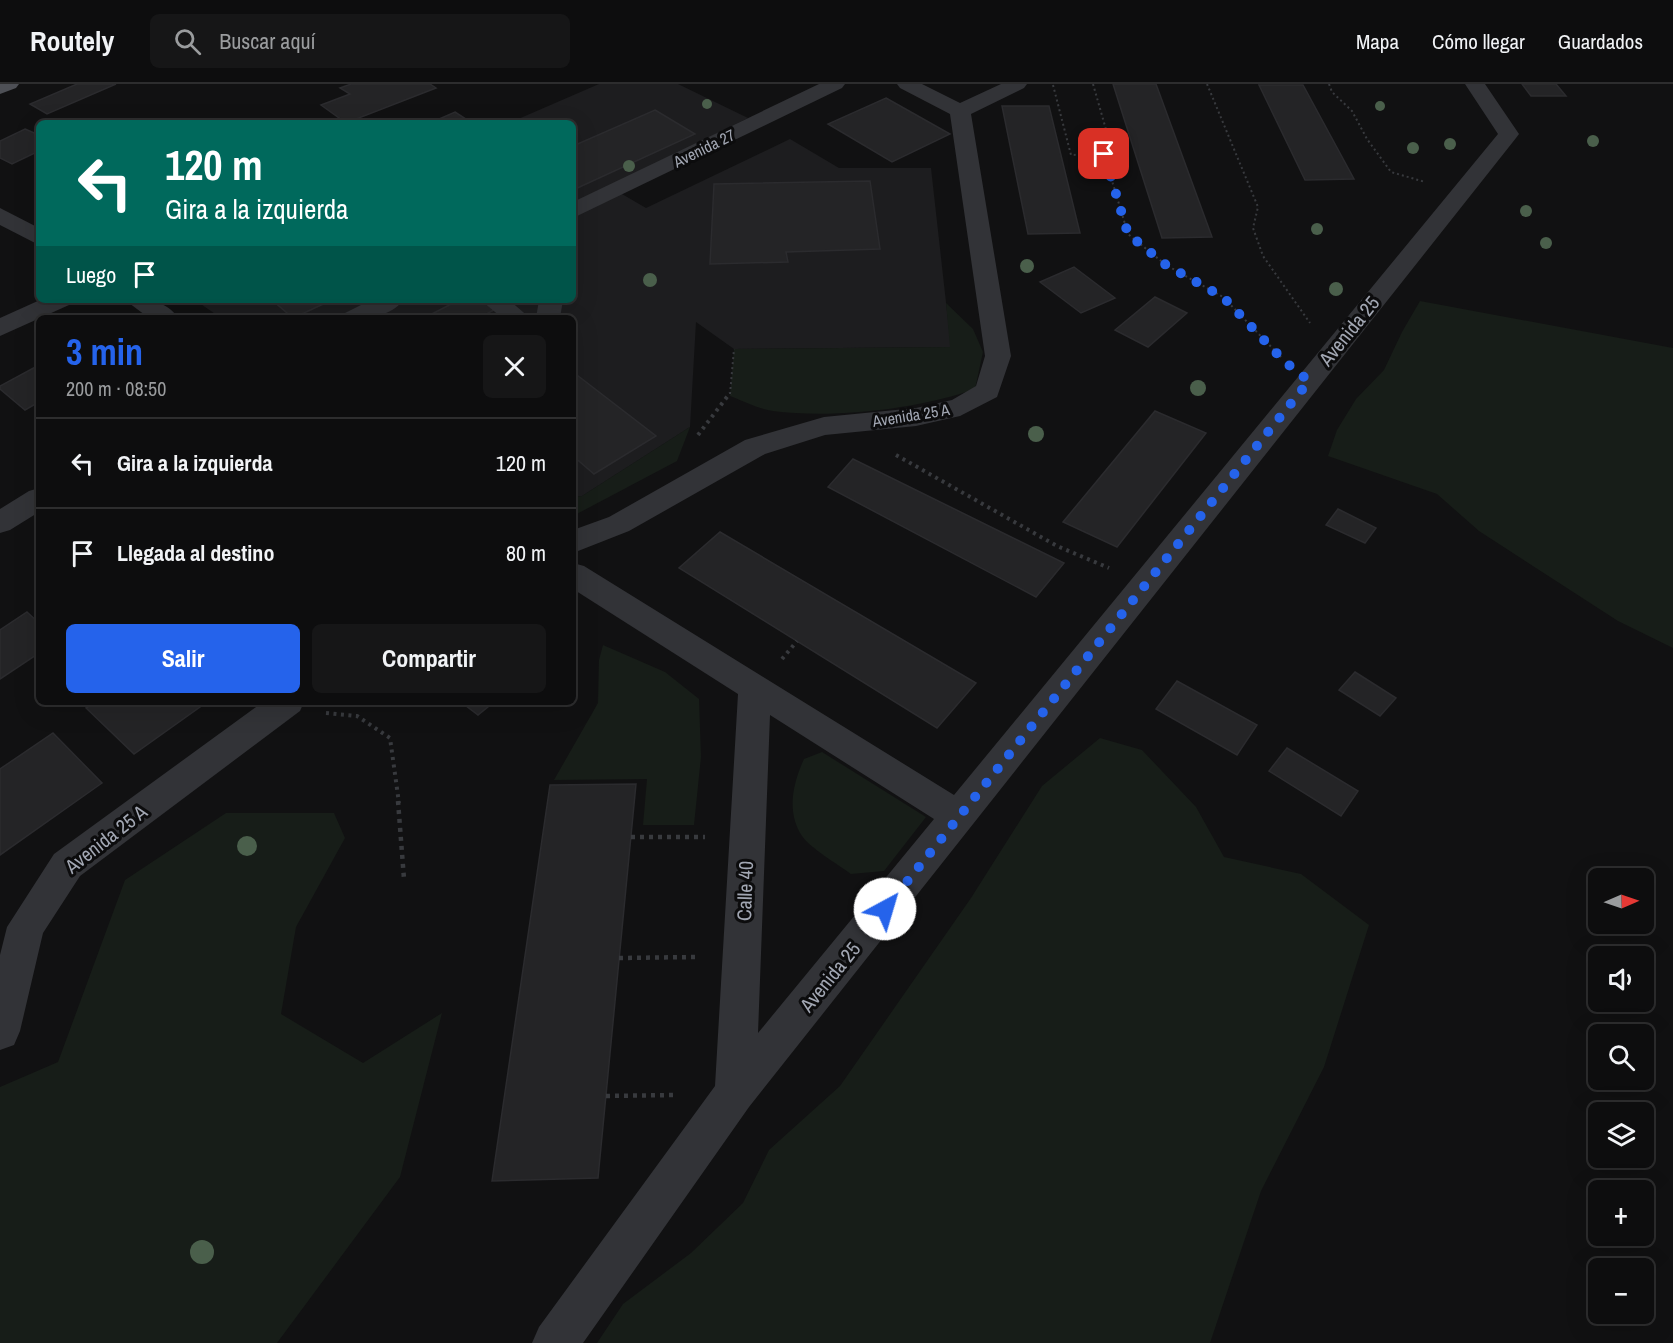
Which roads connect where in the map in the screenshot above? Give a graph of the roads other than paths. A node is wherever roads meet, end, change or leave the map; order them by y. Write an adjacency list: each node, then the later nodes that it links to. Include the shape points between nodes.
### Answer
1 (9, 84): 8 (main road)
2 (807, 84): 3 (street)
3 (813, 84)
4 (835, 84): 10 (street, Avenida 27)
5 (907, 84): 9 (street)
6 (1017, 84): 9 (street)
7 (1475, 84): 27 (street, Avenida 25, via 1509,134)
8 (0, 88)
9 (960, 111): 23 (street, Avenida 25 A, via 998,356 988,391 960,407 916,417 824,426 755,447 620,524)
10 (576, 210)
11 (6, 225): 12 (street)
12 (36, 237)
13 (54, 303): 20 (street)
14 (142, 303): 17 (street)
15 (385, 303): 18 (street)
16 (497, 303): 19 (street)
17 (161, 315)
18 (360, 315)
19 (514, 315)
20 (0, 328)
21 (36, 500): 22 (street)
22 (0, 522)
23 (576, 541)
24 (576, 576): 25 (street)
25 (755, 688): 27 (street); 29 (street, Calle 40)
26 (284, 705): 28 (street, Avenida 25 A, via 67,865 26,927)
27 (960, 817): 29 (street, Avenida 25)
28 (0, 1031)
29 (735, 1093): 30 (street, Avenida 25)
30 (555, 1343)

